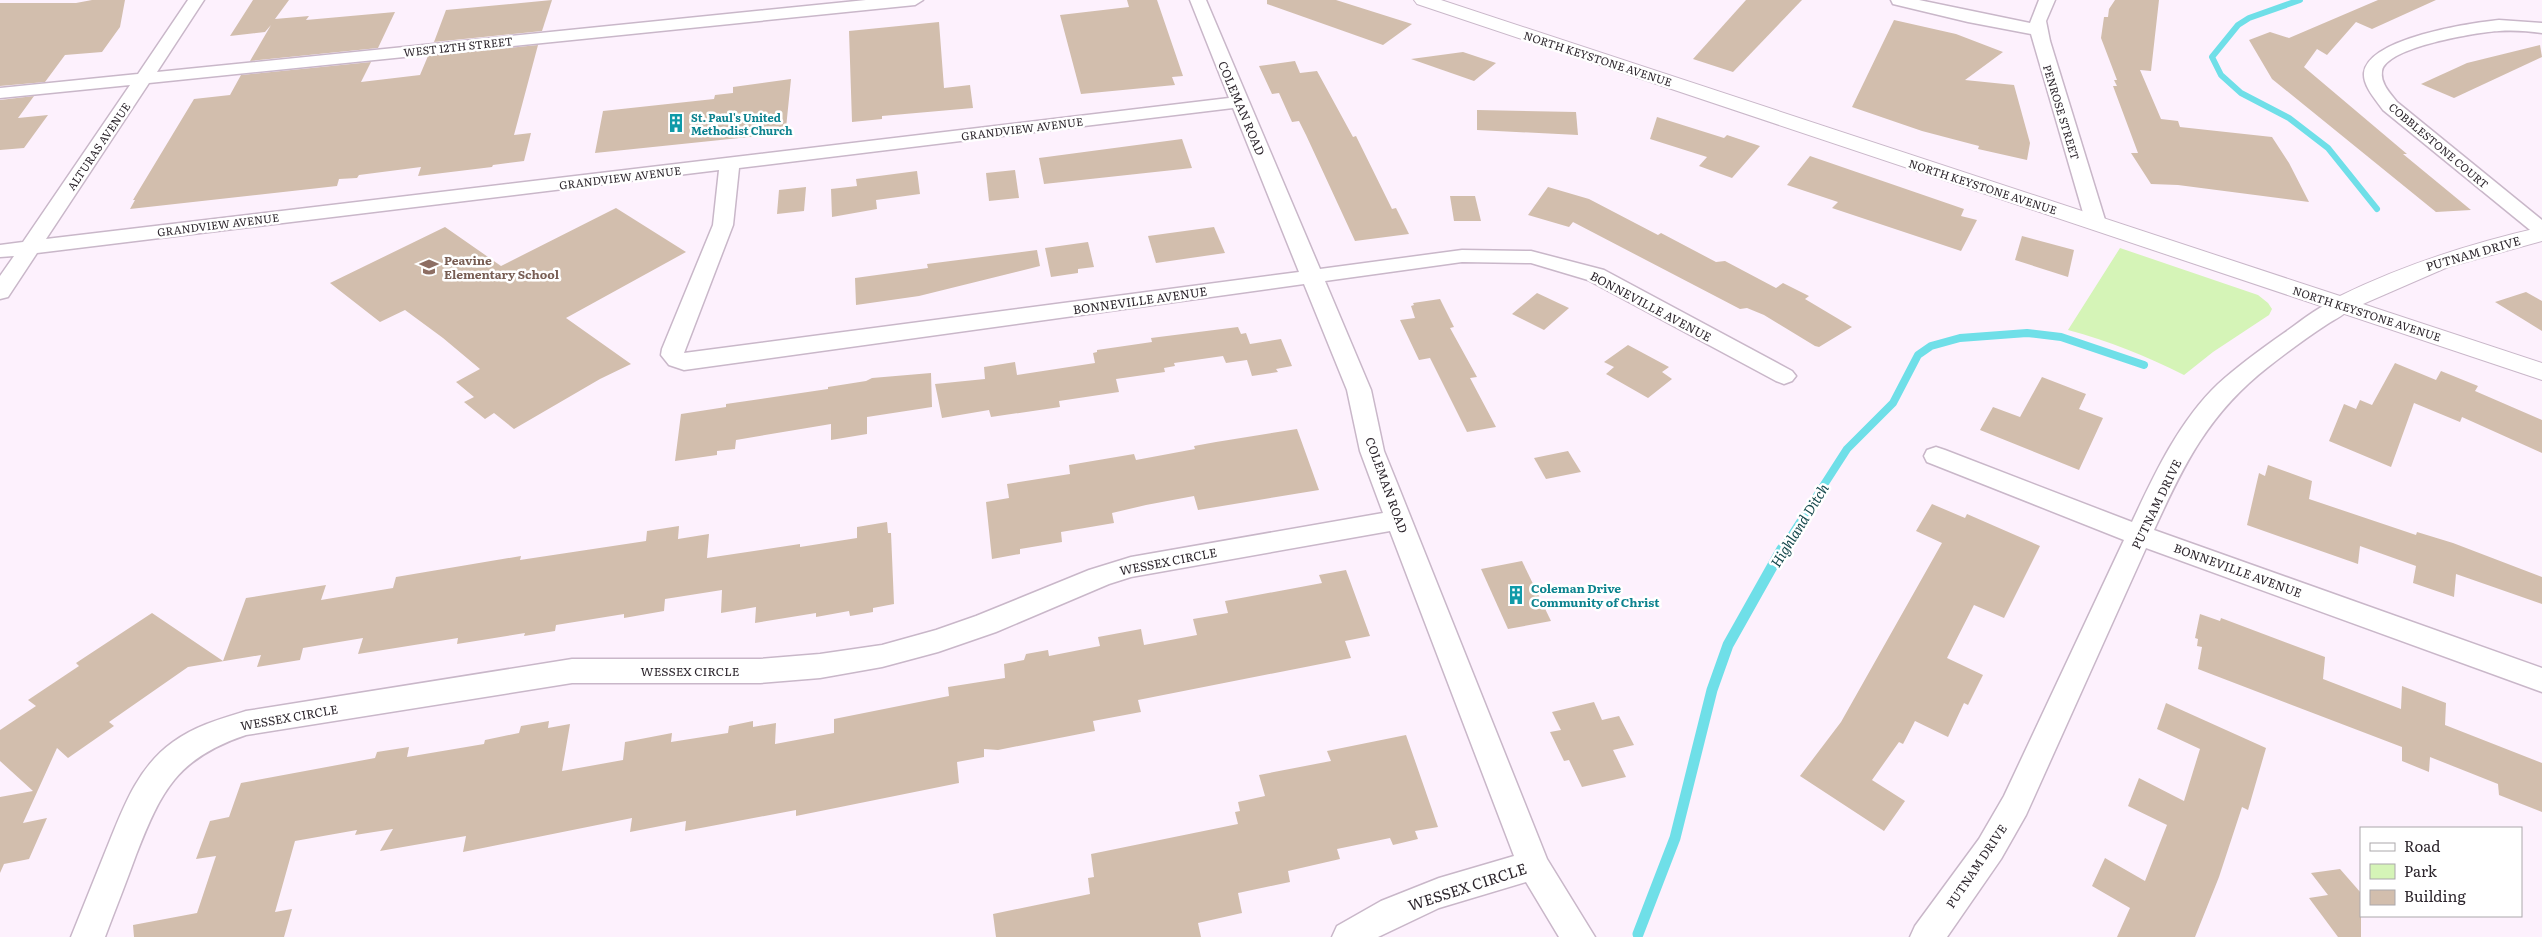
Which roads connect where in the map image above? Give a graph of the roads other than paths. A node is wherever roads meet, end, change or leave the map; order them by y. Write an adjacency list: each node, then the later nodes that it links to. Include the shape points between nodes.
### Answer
1 (196, 0): 9 (street, ALTURAS AVENUE)
2 (915, 0): 9 (street, WEST 12TH STREET)
3 (1198, 0): 11 (street, COLEMAN ROAD)
4 (1423, 0): 13 (street, NORTH KEYSTONE AVENUE)
5 (1899, 0): 8 (street)
6 (2047, 0): 8 (street, PENROSE STREET, via 2038,21)
7 (2542, 28): 14 (street, COBBLESTONE COURT, via 2485,27 2395,50 2382,57 2374,67 2373,77 2378,91 2390,106)
8 (2039, 30): 13 (street, PENROSE STREET)
9 (144, 78): 10 (street, WEST 12TH STREET); 16 (street, ALTURAS AVENUE)
10 (0, 94)
11 (1240, 102): 12 (street, GRANDVIEW AVENUE); 18 (street, COLEMAN ROAD)
12 (730, 164): 16 (street, GRANDVIEW AVENUE); 18 (street, BONNEVILLE AVENUE, via 723,225 673,349 672,355 684,362)
13 (2096, 223): 20 (street, NORTH KEYSTONE AVENUE)
14 (2542, 230)
15 (2542, 234): 20 (street, PUTNAM DRIVE, via 2468,251 2433,263)
16 (30, 247): 17 (street, GRANDVIEW AVENUE); 19 (street, ALTURAS AVENUE)
17 (0, 251)
18 (1312, 275): 22 (street, BONNEVILLE AVENUE, via 1484,255 1512,255 1550,261 1596,275); 24 (street, COLEMAN ROAD, via 1359,390 1372,451)
19 (0, 292)
20 (2342, 305): 21 (street, NORTH KEYSTONE AVENUE); 25 (street, PUTNAM DRIVE, via 2273,352 2225,391 2196,425)
21 (2542, 372)
22 (1784, 376)
23 (1936, 456): 25 (street, BONNEVILLE AVENUE, via 2072,512)
24 (1399, 520): 27 (street, COLEMAN ROAD); 28 (street, WESSEX CIRCLE, via 1130,567 986,624 882,656 760,671 572,671 246,723 209,735 182,752 156,779 142,802)
25 (2140, 534): 26 (street, BONNEVILLE AVENUE); 31 (street, PUTNAM DRIVE, via 2015,805 1990,849)
26 (2542, 680)
27 (1534, 865): 29 (street, WESSEX CIRCLE, via 1420,898 1370,922); 30 (street, COLEMAN ROAD)
28 (88, 937)
29 (1349, 937)
30 (1578, 937)
31 (1926, 937)

